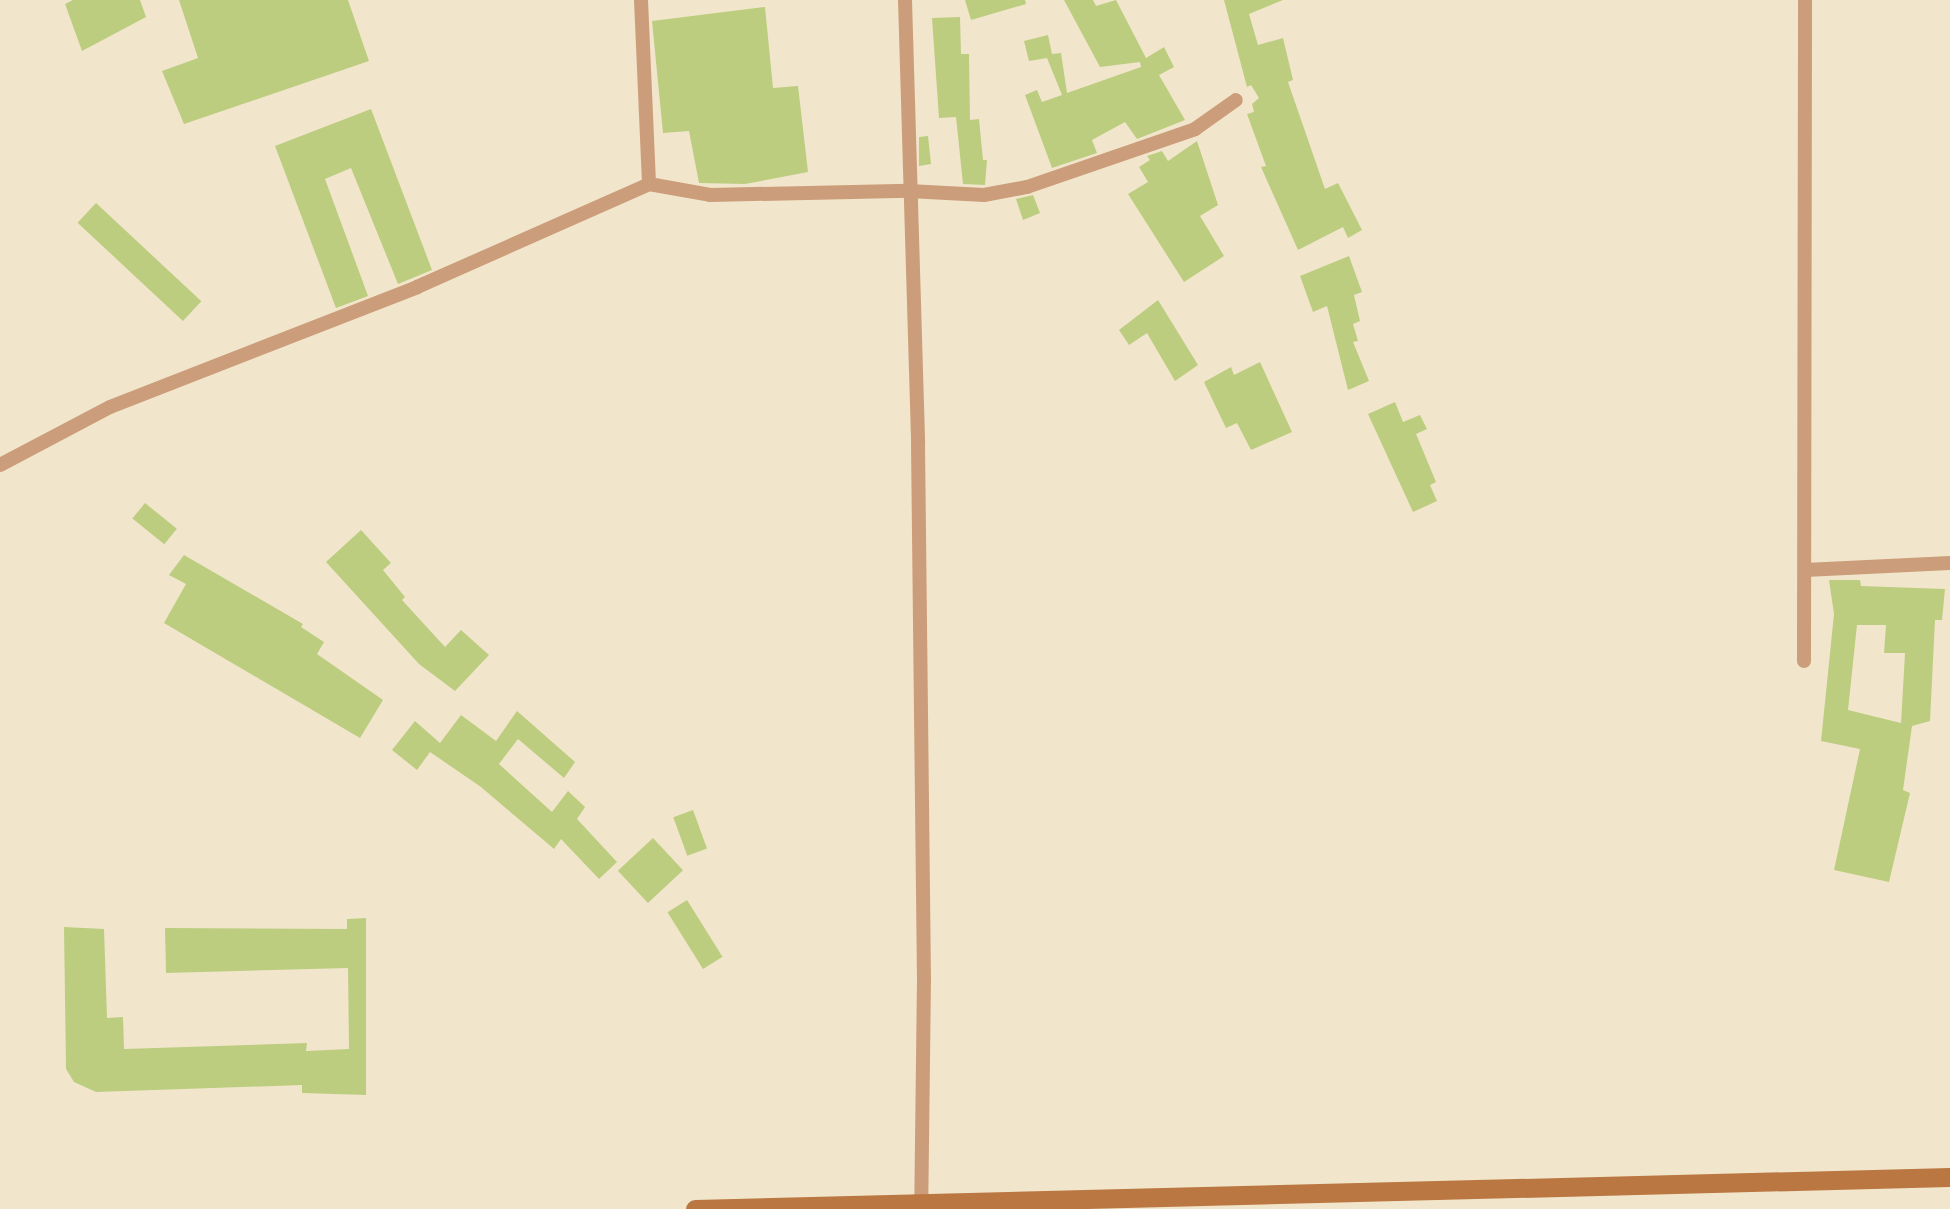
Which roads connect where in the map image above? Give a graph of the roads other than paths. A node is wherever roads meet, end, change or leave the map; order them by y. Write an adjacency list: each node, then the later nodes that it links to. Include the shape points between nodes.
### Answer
1 (641, 0): 5 (street)
2 (905, 0): 6 (street)
3 (1805, 0): 9 (street)
4 (1236, 100): 6 (street, via 1195,129 1027,187 984,195)
5 (649, 184): 6 (street, via 710,195); 7 (street, via 417,287 110,407)
6 (909, 191): 13 (street, via 918,444 924,978)
7 (0, 465)
8 (1950, 563): 9 (street)
9 (1805, 570): 10 (street)
10 (1804, 661)
11 (1950, 1177): 12 (street)
12 (1303, 1201): 13 (street)
13 (921, 1206): 14 (street)
14 (695, 1209)

